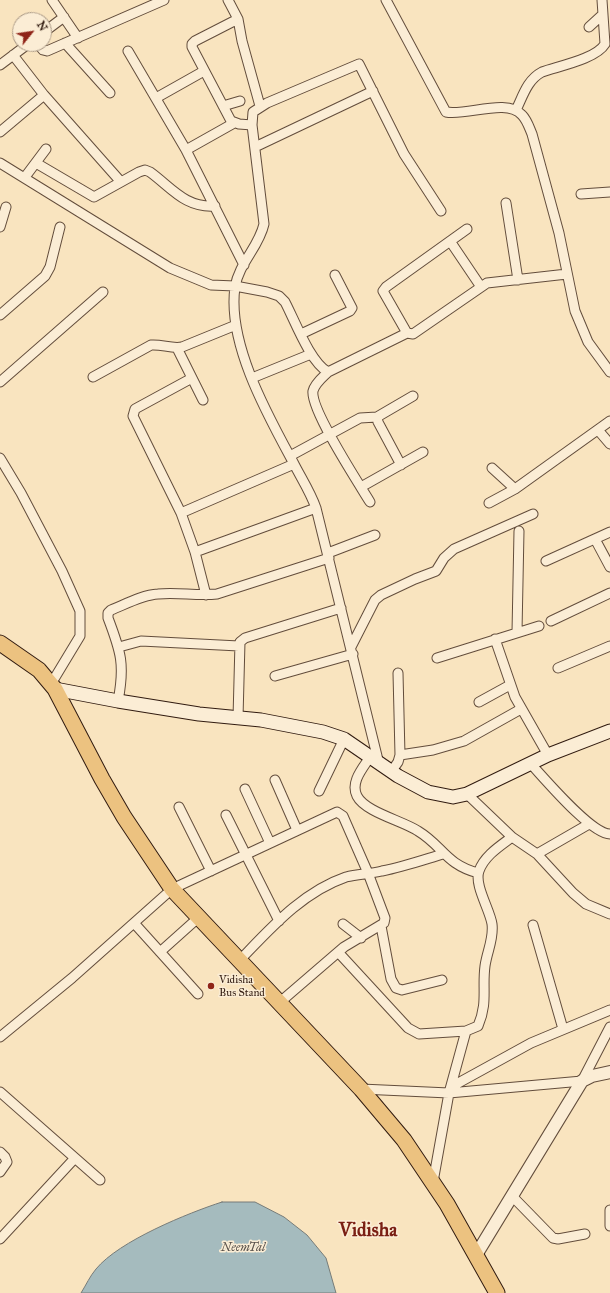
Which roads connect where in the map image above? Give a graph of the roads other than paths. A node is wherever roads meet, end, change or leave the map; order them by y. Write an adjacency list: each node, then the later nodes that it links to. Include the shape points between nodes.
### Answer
1 (52, 0): 7 (street)
2 (164, 0): 12 (street)
3 (228, 0): 8 (street)
4 (386, 0): 27 (street, via 446,112 501,107)
5 (602, 0): 6 (street)
6 (602, 16): 10 (street); 11 (street)
7 (64, 17): 9 (street); 12 (street)
8 (238, 19): 19 (street, via 192,44); 26 (street)
9 (52, 26)
10 (589, 27)
11 (606, 28): 27 (street, via 602,50 534,76)
12 (78, 38): 13 (street)
13 (64, 43): 14 (street); 21 (street)
14 (52, 49)
15 (128, 51): 23 (street)
16 (17, 52): 17 (street)
17 (13, 55): 18 (street); 22 (street)
18 (0, 65)
19 (204, 71): 23 (street); 25 (street)
20 (373, 91): 26 (street, via 359,64); 31 (street); 43 (street, via 404,154)
21 (110, 93)
22 (44, 95): 30 (street); 37 (street)
23 (156, 98): 33 (street)
24 (240, 101): 25 (street)
25 (223, 106): 28 (street)
26 (260, 106): 29 (street, via 253,112)
27 (516, 110): 49 (street, via 527,121 532,134 559,233)
28 (234, 123): 29 (street); 33 (street)
29 (252, 126): 31 (street)
30 (0, 132)
31 (254, 147): 48 (street, via 264,224 262,235)
32 (46, 150): 35 (street)
33 (186, 150): 41 (street)
34 (0, 163): 36 (street)
35 (36, 163): 36 (street); 37 (street, via 94,197)
36 (25, 177): 52 (street, via 170,268 211,285)
37 (121, 182): 41 (street, via 145,170 180,197 197,206)
38 (610, 192): 39 (street)
39 (581, 194)
40 (506, 203): 51 (street)
41 (215, 206): 48 (street)
42 (6, 207): 44 (street)
43 (441, 211)
44 (0, 227)
45 (60, 227): 55 (street, via 50,267 45,276)
46 (467, 229): 47 (street)
47 (450, 241): 53 (street); 57 (street, via 383,291)
48 (244, 265): 52 (street)
49 (567, 274): 51 (street); 62 (street, via 578,321 588,342)
50 (335, 275): 58 (street, via 352,308)
51 (518, 280): 53 (street, via 487,283)
52 (235, 286): 56 (street); 58 (street, via 279,296 285,302)
53 (481, 287): 57 (street, via 413,334)
54 (103, 292): 66 (street)
55 (0, 315)
56 (236, 325): 59 (street); 65 (street, via 238,341)
57 (407, 333): 61 (street)
58 (301, 334): 60 (street)
59 (177, 348): 63 (street, via 151,345); 64 (street)
60 (311, 354): 61 (street); 65 (street)
61 (328, 372): 72 (street, via 313,391)
62 (610, 372)
63 (93, 377)
64 (192, 378): 68 (street); 84 (street, via 133,411 133,416)
65 (252, 378): 76 (street)
66 (0, 382)
67 (413, 396): 69 (street)
68 (203, 400)
69 (377, 417): 72 (street, via 360,418); 77 (street)
70 (610, 421): 71 (street)
71 (598, 430): 73 (street); 80 (street)
72 (329, 433): 76 (street); 79 (street)
73 (610, 444)
74 (423, 452): 77 (street)
75 (0, 458): 111 (street, via 62,571 80,611 80,636)
76 (292, 460): 83 (street); 84 (street)
77 (400, 464): 79 (street)
78 (492, 468): 80 (street)
79 (361, 487): 81 (street)
80 (515, 489): 82 (street)
81 (370, 502)
82 (488, 503)
83 (316, 508): 90 (street); 91 (street)
84 (181, 513): 90 (street)
85 (533, 514): 105 (street, via 454,549 444,558 436,572 381,595 371,605)
86 (519, 531): 99 (street)
87 (610, 532): 89 (street)
88 (375, 535): 91 (street)
89 (595, 539): 92 (street); 93 (street)
90 (195, 552): 95 (street)
91 (328, 556): 95 (street, via 217,594); 96 (street)
92 (546, 561)
93 (610, 567)
94 (610, 593): 97 (street)
95 (206, 595): 104 (street, via 159,594 111,610 108,618)
96 (342, 608): 102 (street, via 245,638); 105 (street)
97 (551, 621)
98 (539, 626): 99 (street)
99 (517, 632): 100 (street)
100 (495, 640): 106 (street); 110 (street)
101 (0, 643): 111 (main road, via 39,670)
102 (239, 646): 104 (street, via 141,641); 115 (street)
103 (610, 646): 107 (street)
104 (119, 647): 112 (street, via 122,677)
105 (352, 650): 109 (street); 120 (street)
106 (437, 658)
107 (558, 668)
108 (398, 673): 118 (street)
109 (275, 676)
110 (510, 685): 113 (street); 114 (street)
111 (53, 686): 112 (main road); 140 (main road, via 75,732 124,817)
112 (118, 701): 115 (main road)
113 (479, 702)
114 (521, 709): 118 (street, via 464,741 433,750); 119 (street)
115 (238, 718): 117 (main road, via 323,732)
116 (610, 731): 119 (main road)
117 (344, 740): 120 (main road); 125 (street)
118 (400, 754): 122 (street)
119 (548, 755): 121 (main road)
120 (375, 760): 122 (main road); 134 (street, via 356,779 356,796 364,804 418,831)
121 (530, 763): 126 (main road); 129 (street)
122 (391, 772): 126 (main road, via 428,792 452,797)
123 (275, 780): 130 (street)
124 (245, 789): 133 (street)
125 (319, 792)
126 (467, 794): 132 (street)
127 (178, 807): 137 (street)
128 (226, 815): 136 (street)
129 (589, 824): 131 (street, via 596,830); 135 (street)
130 (297, 830): 133 (street); 138 (street, via 340,812)
131 (610, 834)
132 (512, 837): 135 (street); 139 (street, via 492,852)
133 (270, 842): 136 (street)
134 (443, 854): 138 (street, via 404,866); 139 (street, via 463,869)
135 (537, 854): 141 (street, via 586,904)
136 (245, 855): 137 (street); 143 (street)
137 (210, 871): 140 (street)
138 (368, 873): 143 (street, via 356,874 329,884 307,897); 147 (street, via 385,918)
139 (478, 873): 158 (street, via 492,923 492,932 485,967 484,1006 478,1026)
140 (172, 889): 142 (main road); 144 (street)
141 (610, 914)
142 (198, 918): 149 (street); 151 (main road)
143 (279, 921): 151 (street)
144 (134, 923): 149 (street); 159 (street)
145 (343, 924): 148 (street)
146 (533, 925): 157 (street)
147 (381, 926): 148 (street); 152 (street, via 391,979 396,988 402,990)
148 (361, 938): 150 (street)
149 (160, 952): 153 (street)
150 (338, 952): 154 (street); 158 (street, via 413,1032 419,1034)
151 (239, 961): 154 (main road)
152 (442, 980)
153 (198, 994)
154 (279, 1003): 162 (main road)
155 (610, 1010): 157 (street)
156 (610, 1027): 161 (street)
157 (563, 1029): 163 (street, via 531,1043)
158 (466, 1031): 163 (street)
159 (0, 1037)
160 (610, 1072): 161 (street)
161 (582, 1081): 163 (street); 170 (street)
162 (361, 1089): 163 (street); 169 (main road, via 404,1140)
163 (450, 1090): 169 (street)
164 (0, 1092): 166 (street)
165 (0, 1152): 167 (street, via 7,1162)
166 (75, 1158): 168 (street); 174 (street)
167 (0, 1172)
168 (100, 1180)
169 (433, 1182): 175 (main road)
170 (512, 1196): 173 (street, via 553,1238); 175 (street)
171 (610, 1210): 172 (street)
172 (610, 1226)
173 (585, 1234)
174 (0, 1239)
175 (476, 1255): 176 (main road)
176 (497, 1293)

